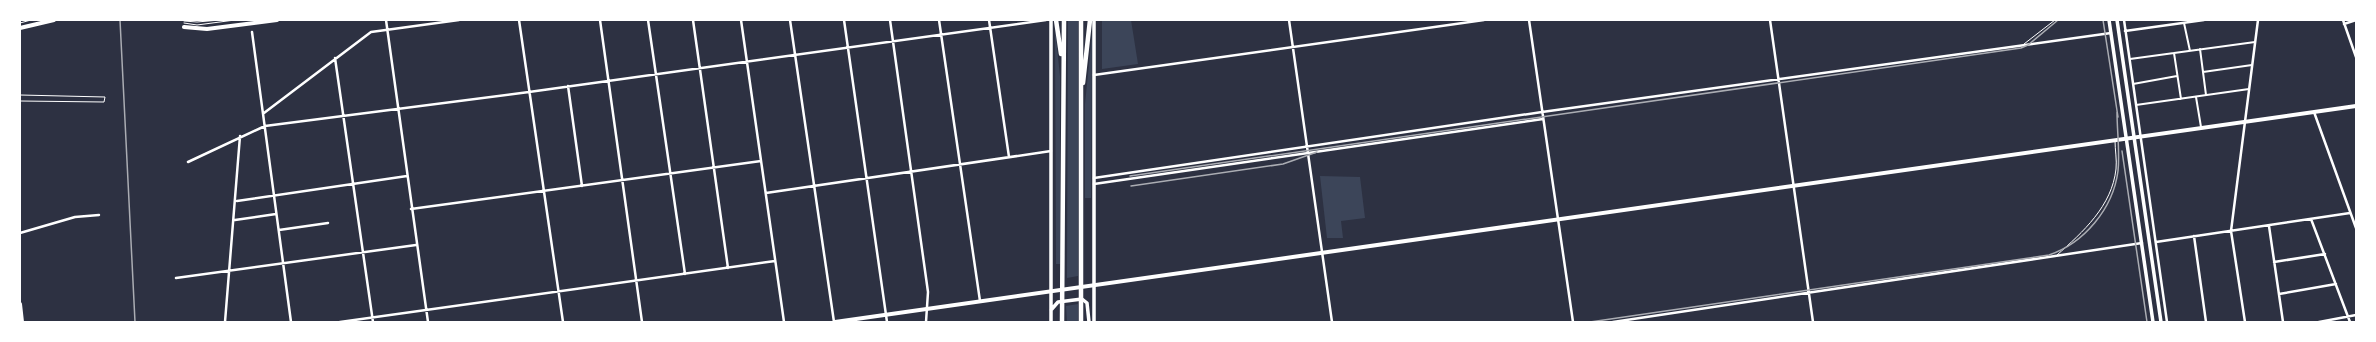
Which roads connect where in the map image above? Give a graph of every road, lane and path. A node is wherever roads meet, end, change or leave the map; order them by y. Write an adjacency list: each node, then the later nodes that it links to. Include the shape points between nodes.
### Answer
1 (31, 20): 38 (lane)
2 (54, 20): 42 (main road)
3 (220, 20): 37 (lane)
4 (235, 20): 41 (lane)
5 (277, 20): 41 (main road, via 207,29)
6 (386, 20): 44 (street)
7 (459, 20): 44 (street)
8 (519, 20): 74 (street)
9 (600, 20): 70 (street)
10 (648, 20): 66 (street)
11 (693, 20): 63 (street)
12 (741, 20): 61 (street)
13 (790, 20): 57 (street)
14 (844, 20): 52 (street)
15 (890, 20): 49 (street)
16 (939, 20): 48 (street)
17 (989, 20): 43 (street)
18 (1046, 20): 43 (street)
19 (1051, 20): 98 (main road)
20 (1056, 20): 64 (highway)
21 (1064, 20): 64 (highway)
22 (1081, 20): 80 (highway)
23 (1090, 20): 80 (highway)
24 (1094, 20): 67 (main road)
25 (1289, 20): 53 (street)
26 (1484, 20): 53 (street)
27 (1529, 20): 84 (street)
28 (1770, 20): 69 (street)
29 (2055, 20): 51 (lane)
30 (2109, 20): 47 (main road)
31 (2117, 20): 94 (main road)
32 (2124, 20): 45 (street)
33 (2204, 20): 39 (street)
34 (2258, 20): 50 (street)
35 (2343, 20): 40 (street)
36 (2356, 20): 40 (street)
37 (184, 21)
38 (20, 22)
39 (2184, 23): 45 (street); 55 (street)
40 (2344, 24): 58 (street)
41 (184, 25)
42 (20, 28)
43 (991, 28): 48 (street); 100 (street)
44 (387, 30): 59 (street, via 371,32); 83 (street)
45 (2126, 31): 60 (street)
46 (252, 32): 86 (street)
47 (2111, 33): 51 (street); 95 (main road)
48 (941, 35): 49 (street); 103 (street)
49 (893, 41): 52 (street); 105 (street)
50 (2255, 42): 54 (street); 62 (street)
51 (2022, 45): 69 (street)
52 (848, 48): 57 (street); 108 (street)
53 (1293, 48): 67 (street); 97 (street)
54 (2200, 49): 55 (street); 65 (street)
55 (2190, 51): 56 (street)
56 (2174, 53): 60 (street); 68 (street)
57 (795, 55): 61 (street); 114 (street)
58 (2356, 57)
59 (335, 58): 86 (street); 87 (street)
60 (2130, 59): 71 (street)
61 (747, 62): 63 (street); 101 (street)
62 (2252, 65): 65 (street); 73 (street)
63 (700, 68): 66 (street); 104 (street)
64 (1062, 72): 179 (highway)
65 (2203, 72): 76 (street)
66 (656, 74): 70 (street); 106 (street)
67 (1094, 75): 109 (main road)
68 (2178, 76): 71 (street); 78 (street)
69 (1778, 79): 84 (street); 115 (street)
70 (608, 80): 72 (street); 110 (street)
71 (2133, 84): 81 (street)
72 (568, 86): 74 (street); 113 (street)
73 (2249, 89): 76 (street); 89 (street)
74 (529, 92): 83 (street); 116 (street)
75 (20, 95): 79 (lane, via 104,97 104,102)
76 (2206, 95): 77 (street)
77 (2196, 96): 78 (street); 91 (street)
78 (2181, 99): 81 (street)
79 (20, 101)
80 (1081, 105): 180 (highway)
81 (2136, 105): 93 (street)
82 (2356, 106): 85 (main road)
83 (397, 109): 87 (street); 107 (street)
84 (1542, 112): 88 (street); 97 (street)
85 (2314, 112): 89 (main road); 121 (street)
86 (264, 113): 90 (street)
87 (344, 117): 90 (street); 111 (street)
88 (1543, 119): 99 (street); 126 (street)
89 (2245, 122): 91 (main road); 131 (street)
90 (265, 126): 92 (street); 118 (street)
91 (2201, 128): 93 (main road)
92 (240, 136): 102 (street); 119 (street)
93 (2141, 137): 94 (main road); 134 (street)
94 (2134, 138): 95 (main road); 141 (main road)
95 (2127, 139): 96 (main road); 135 (main road)
96 (2115, 140): 115 (main road); 140 (lane, via 2116,169 2109,193 2094,220)
97 (1307, 146): 99 (street); 109 (street)
98 (1051, 151): 100 (street); 153 (main road)
99 (1308, 153): 112 (street); 139 (street)
100 (1009, 157): 103 (street)
101 (761, 161): 104 (street); 117 (street)
102 (188, 162)
103 (960, 164): 105 (street); 157 (street)
104 (714, 168): 106 (street); 146 (street)
105 (912, 172): 108 (street); 159 (street, via 928,292)
106 (670, 174): 110 (street); 148 (street)
107 (407, 176): 111 (street); 120 (street)
108 (867, 178): 114 (street); 162 (street)
109 (1094, 178): 112 (main road)
110 (623, 180): 113 (street); 150 (street)
111 (353, 184): 118 (street); 137 (street)
112 (1094, 184): 152 (main road)
113 (582, 186): 116 (street)
114 (814, 186): 117 (street); 175 (street)
115 (1794, 187): 126 (main road); 155 (street)
116 (544, 191): 120 (street); 154 (street)
117 (766, 193): 142 (street)
118 (274, 195): 119 (street); 122 (street)
119 (236, 201): 125 (street)
120 (411, 209): 136 (street)
121 (2350, 212): 124 (street); 129 (street)
122 (276, 214): 125 (street); 130 (street)
123 (99, 216): 132 (street, via 74,217)
124 (2311, 219): 128 (street); 138 (street)
125 (235, 220): 147 (street)
126 (1558, 220): 139 (main road); 184 (street)
127 (328, 223): 130 (street)
128 (2269, 226): 131 (street); 144 (street)
129 (2356, 228)
130 (278, 230): 145 (street)
131 (2231, 231): 133 (street); 191 (street)
132 (20, 233)
133 (2194, 236): 134 (street); 190 (street)
134 (2156, 242): 189 (street)
135 (2142, 243): 140 (street); 143 (main road)
136 (416, 245): 137 (street); 160 (street)
137 (362, 252): 145 (street); 164 (street)
138 (2325, 254): 144 (street); 151 (street)
139 (1322, 255): 152 (main road); 183 (street)
140 (2055, 256): 155 (street)
141 (2152, 260): 143 (main road); 188 (main road)
142 (775, 261): 146 (street); 174 (street)
143 (2144, 262): 187 (main road)
144 (2274, 262): 156 (street)
145 (283, 263): 147 (street); 168 (street)
146 (728, 268): 148 (street)
147 (230, 270): 149 (street); 167 (street)
148 (685, 274): 150 (street)
149 (176, 278)
150 (636, 281): 154 (street); 173 (street)
151 (2336, 284): 156 (street); 165 (street)
152 (1094, 286): 153 (main road); 182 (main road)
153 (1051, 291): 157 (main road); 161 (main road)
154 (558, 292): 160 (street); 172 (street)
155 (1809, 294): 185 (street); 186 (street)
156 (2279, 294): 192 (street)
157 (980, 301): 159 (main road)
158 (20, 304): 166 (main road)
159 (926, 308): 162 (main road); 177 (street)
160 (426, 311): 164 (street); 171 (street)
161 (1050, 312): 178 (main road); 181 (main road, via 1058,302 1082,299 1087,303)
162 (886, 314): 175 (main road); 176 (street)
163 (2356, 315): 165 (street)
164 (372, 317): 169 (street); 170 (street)
165 (2349, 318): 193 (street); 194 (street)
166 (22, 322)
167 (226, 322)
168 (291, 322)
169 (340, 322)
170 (372, 322)
171 (428, 322)
172 (563, 322)
173 (642, 322)
174 (784, 322)
175 (834, 322)
176 (887, 322)
177 (926, 322)
178 (1051, 322)
179 (1062, 322)
180 (1081, 322)
181 (1089, 322)
182 (1094, 322)
183 (1332, 322)
184 (1573, 322)
185 (1614, 322)
186 (1813, 322)
187 (2153, 322)
188 (2161, 322)
189 (2167, 322)
190 (2206, 322)
191 (2245, 322)
192 (2283, 322)
193 (2320, 322)
194 (2350, 322)

